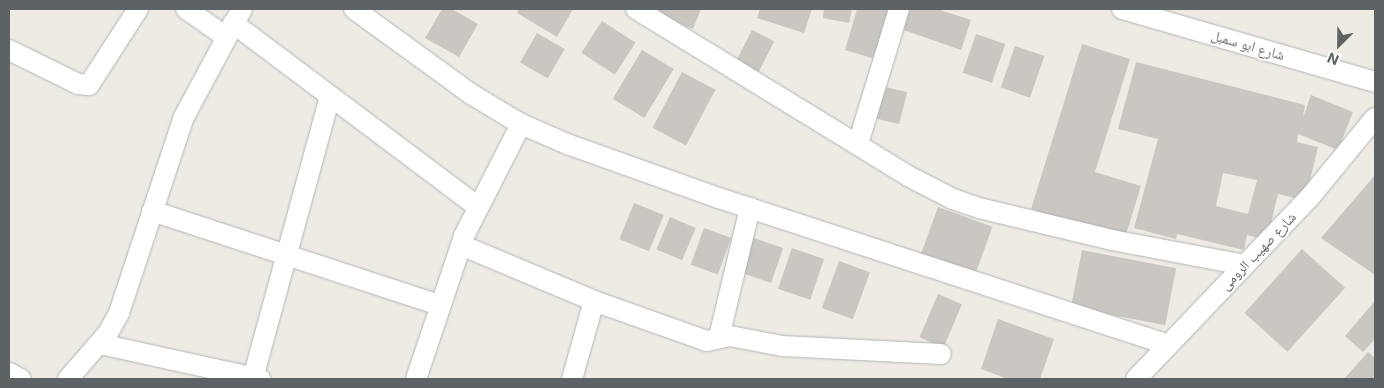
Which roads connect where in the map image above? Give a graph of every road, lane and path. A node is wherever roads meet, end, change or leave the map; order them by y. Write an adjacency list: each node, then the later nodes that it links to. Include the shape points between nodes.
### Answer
1 (138, 9): 8 (street, via 89,85 78,84)
2 (186, 9): 7 (street)
3 (354, 9): 12 (street, via 471,94)
4 (636, 9): 13 (street)
5 (899, 9): 13 (street)
6 (1122, 9): 9 (street, شارع ابو سمبل)
7 (233, 23): 10 (street); 16 (street, via 184,116)
8 (9, 50)
9 (1375, 82)
10 (330, 96): 14 (street); 18 (street)
11 (1375, 118): 19 (street, شارع صهيب الرومى, via 1310,197)
12 (522, 124): 14 (street); 15 (street, via 592,154)
13 (858, 144): 19 (street, via 925,186 979,208 1112,240)
14 (478, 207): 17 (street)
15 (750, 208): 22 (street); 24 (street)
16 (152, 211): 18 (street); 23 (street, via 119,313)
17 (461, 245): 20 (street); 21 (street)
18 (289, 256): 21 (street); 28 (street)
19 (1244, 265): 24 (street, شارع صهيب الرومى)
20 (594, 301): 22 (street, via 688,336 710,341); 32 (street)
21 (440, 305): 31 (street)
22 (719, 337): 25 (street, via 797,347)
23 (100, 344): 27 (street); 30 (street)
24 (1168, 345): 33 (street, شارع صهيب الرومى)
25 (941, 354)
26 (9, 373): 29 (street)
27 (225, 375): 28 (street)
28 (257, 378)
29 (21, 379)
30 (68, 379)
31 (416, 379)
32 (572, 379)
33 (1136, 379)

